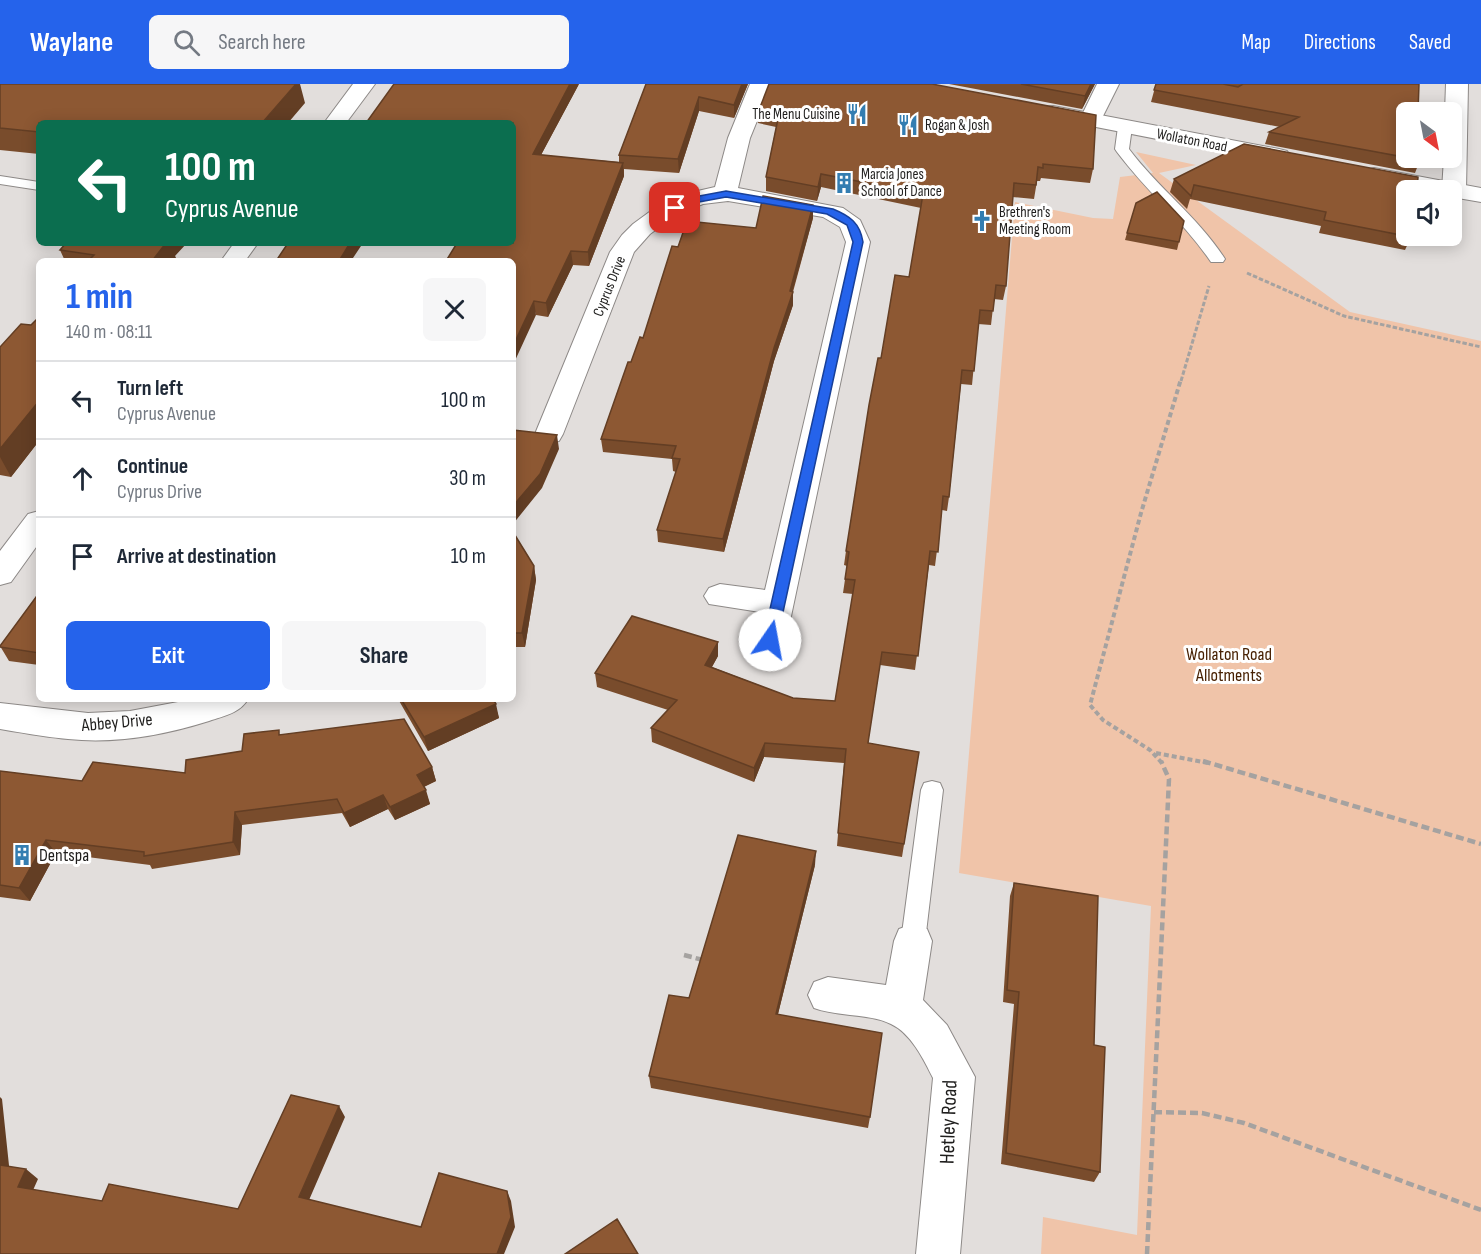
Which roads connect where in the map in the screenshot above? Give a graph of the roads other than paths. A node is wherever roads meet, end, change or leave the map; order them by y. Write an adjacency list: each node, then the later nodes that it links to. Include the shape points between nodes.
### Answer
1 (364, 84): 7 (street)
2 (761, 84): 16 (street, via 733,156)
3 (1108, 84): 6 (street)
4 (1457, 84): 13 (street)
5 (1032, 108): 6 (street, Wollaton Road)
6 (1090, 119): 8 (street, Wollaton Road)
7 (337, 120)
8 (1125, 127): 9 (street, Wollaton Road); 18 (lane, via 1122,149)
9 (1302, 161)
10 (1348, 170): 12 (street)
11 (0, 180): 14 (lane)
12 (1401, 180)
13 (1454, 180)
14 (36, 186)
15 (1462, 191): 17 (street)
16 (726, 194): 19 (street, Cyprus Drive, via 675,208 631,237); 23 (street, Cyprus Drive, via 843,216 852,223 858,242)
17 (1481, 195)
18 (1217, 259)
19 (549, 434)
20 (36, 525): 21 (street)
21 (0, 574)
22 (720, 596): 23 (street)
23 (778, 603): 24 (street, Cyprus Drive)
24 (770, 640)
25 (223, 702): 26 (street, Abbey Drive, via 196,712 131,723 70,726)
26 (0, 716)
27 (932, 790): 28 (lane)
28 (913, 941): 30 (street)
29 (828, 994): 30 (street)
30 (902, 1008): 31 (street, Hetley Road, via 924,1027 954,1077)
31 (938, 1254)

